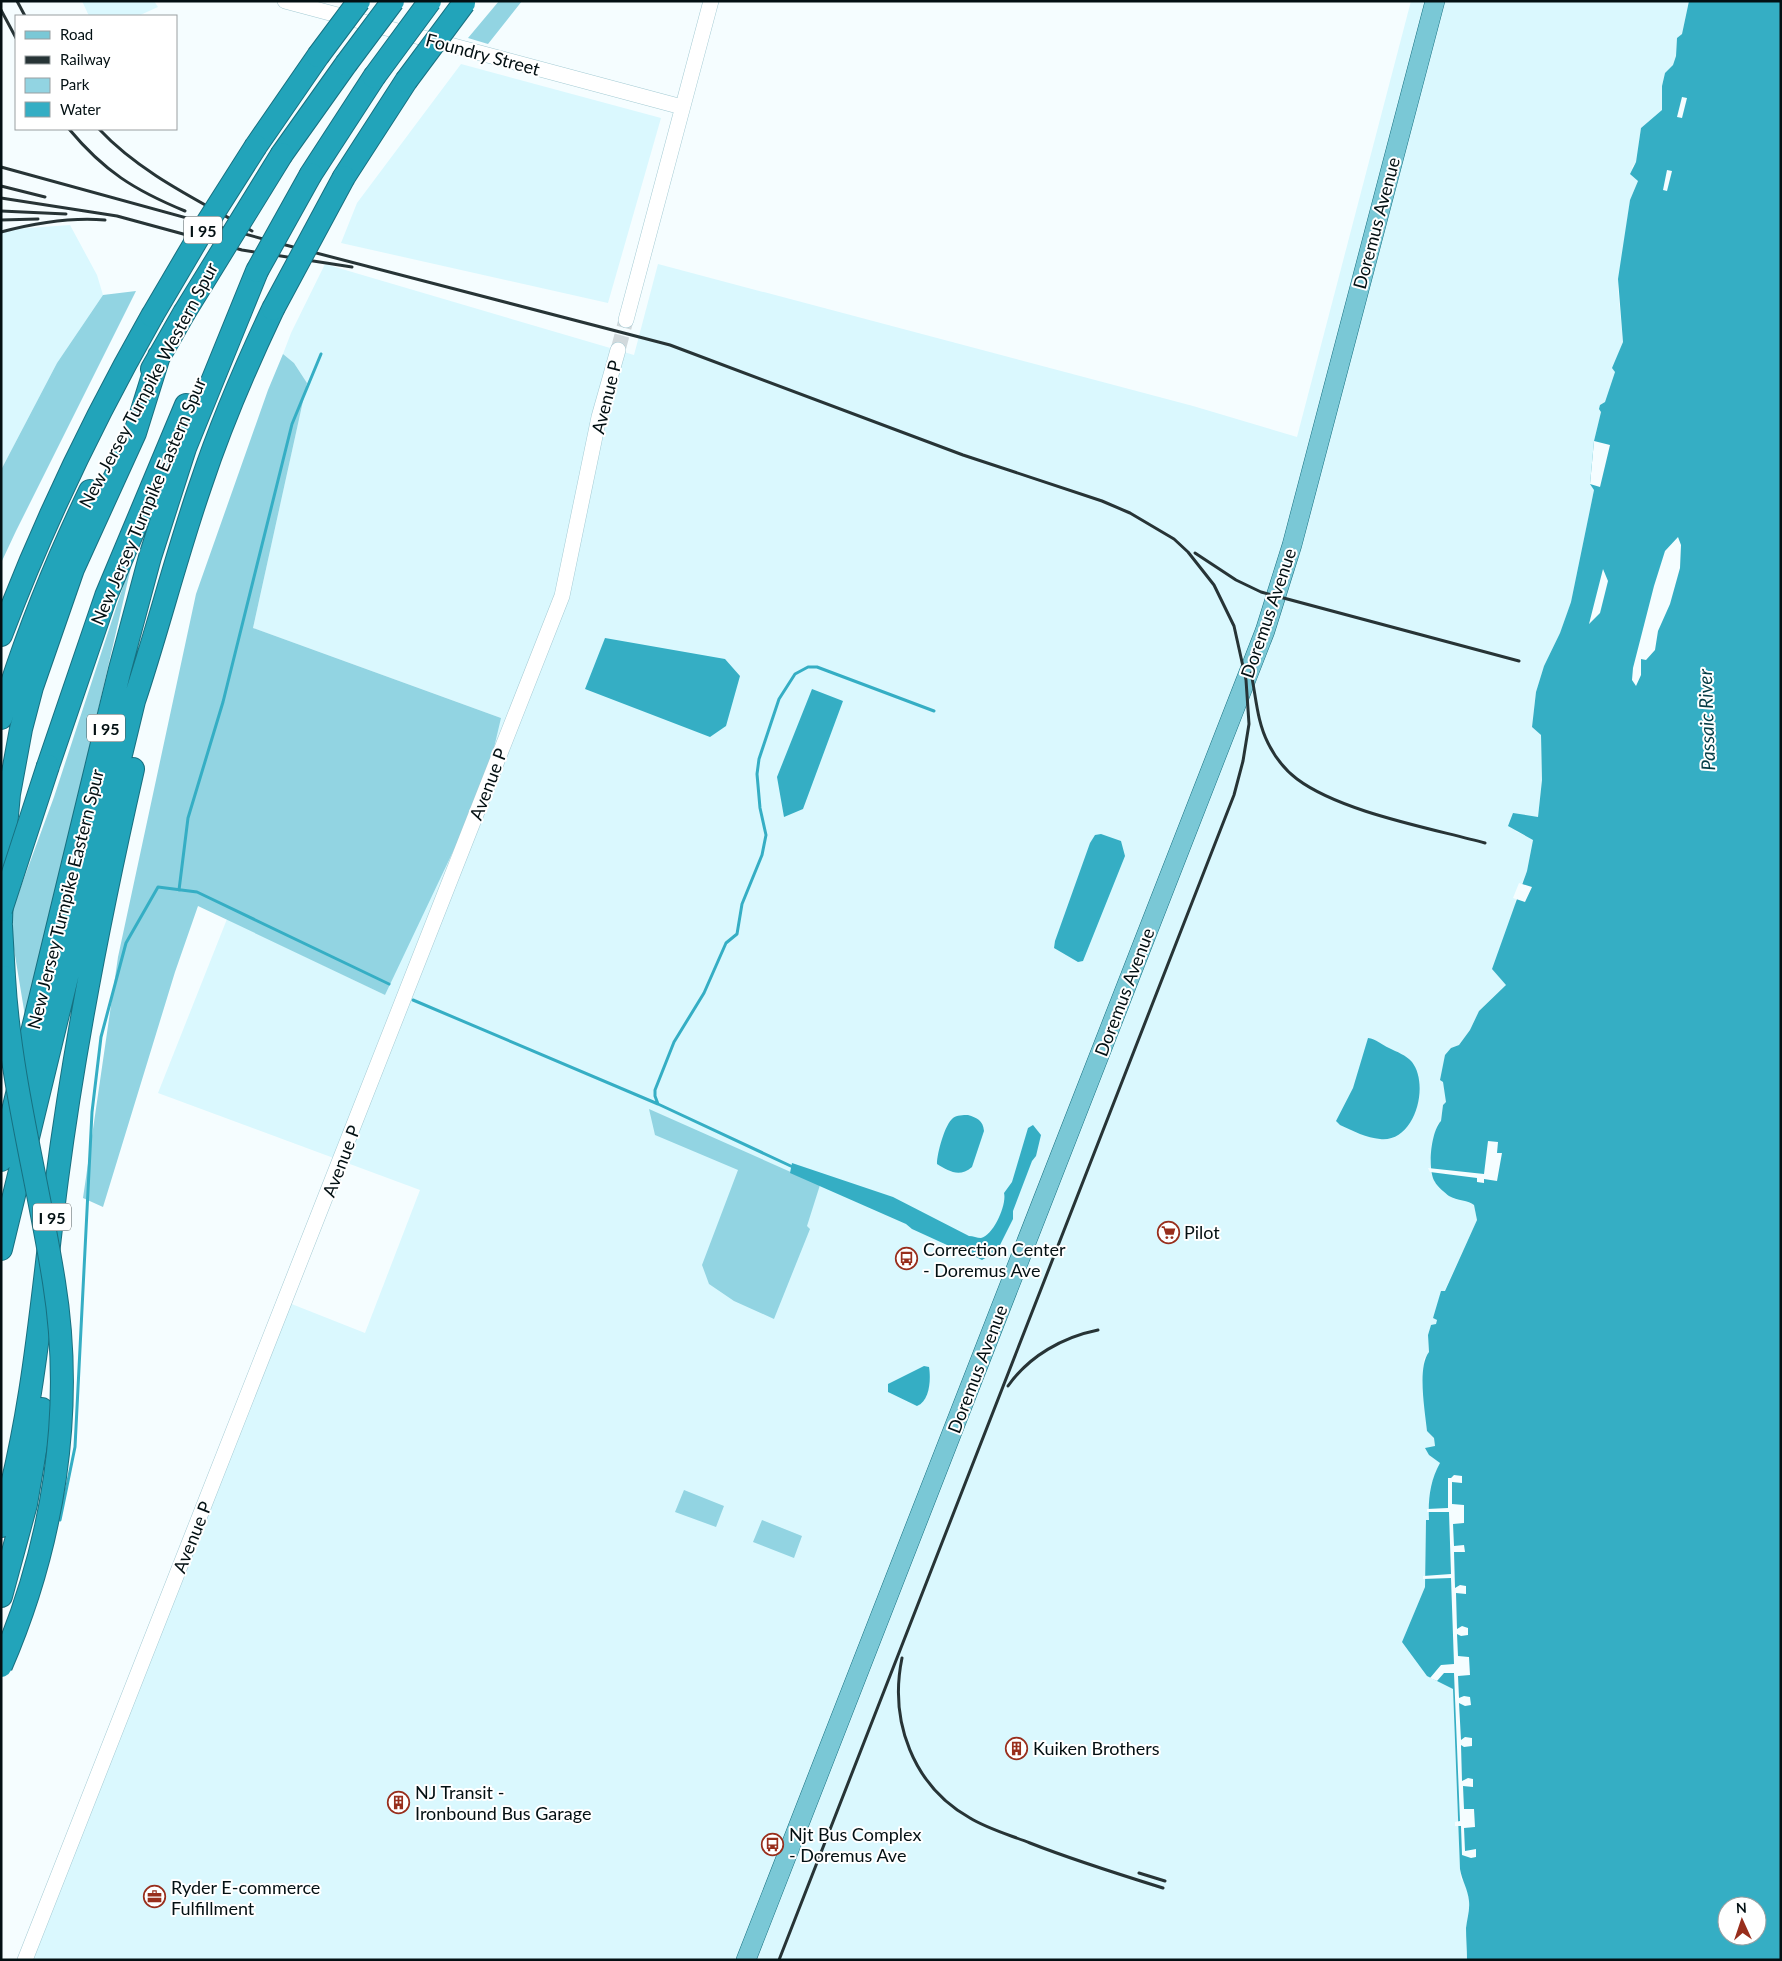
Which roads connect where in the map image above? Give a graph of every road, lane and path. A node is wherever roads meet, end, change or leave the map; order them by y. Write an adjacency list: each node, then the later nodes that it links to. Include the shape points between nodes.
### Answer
1 (285, 1): 8 (street, Foundry Street)
2 (359, 1): 13 (highway, New Jersey Turnpike Western Spur / I 95, bridge, via 256,146 152,316 73,467)
3 (393, 1): 12 (highway, New Jersey Turnpike Western Spur / I 95, bridge, via 282,154)
4 (430, 1): 9 (highway, New Jersey Turnpike Eastern Spur / I 95, bridge, via 374,77 311,174)
5 (711, 1): 8 (street)
6 (1435, 1): 26 (main road, Doremus Avenue, via 1292,545 1265,631)
7 (465, 2): 14 (highway, New Jersey Turnpike Eastern Spur / I 95, bridge, via 406,81 344,177 273,309 242,376 206,468)
8 (682, 106): 10 (street)
9 (238, 306): 16 (highway, New Jersey Turnpike Eastern Spur / I 95, bridge, via 187,404 115,575); 20 (highway, New Jersey Turnpike Eastern Spur / I 95, via 186,448 146,572)
10 (626, 320)
11 (618, 350): 25 (street, Avenue P, via 599,417 562,596)
12 (159, 356): 15 (highway, New Jersey Turnpike Western Spur / I 95, via 60,556 24,646); 17 (highway, via 135,433 73,569 32,687 8,802)
13 (1, 635)
14 (156, 636): 19 (highway, New Jersey Turnpike Eastern Spur / I 95, via 147,706 95,945); 21 (highway, New Jersey Turnpike Eastern Spur / I 95, via 134,701)
15 (1, 718)
16 (1, 910)
17 (1, 922)
18 (1, 926): 24 (highway, bridge, via 13,1063 54,1284 62,1395 57,1463 46,1530 28,1595)
19 (66, 1113): 22 (highway, New Jersey Turnpike Eastern Spur / I 95, via 28,1406); 23 (highway, via 68,1174 40,1424 22,1519)
20 (1, 1160)
21 (1, 1249)
22 (1, 1526)
23 (1, 1596)
24 (1, 1666)
25 (25, 1960)
26 (746, 1960)

